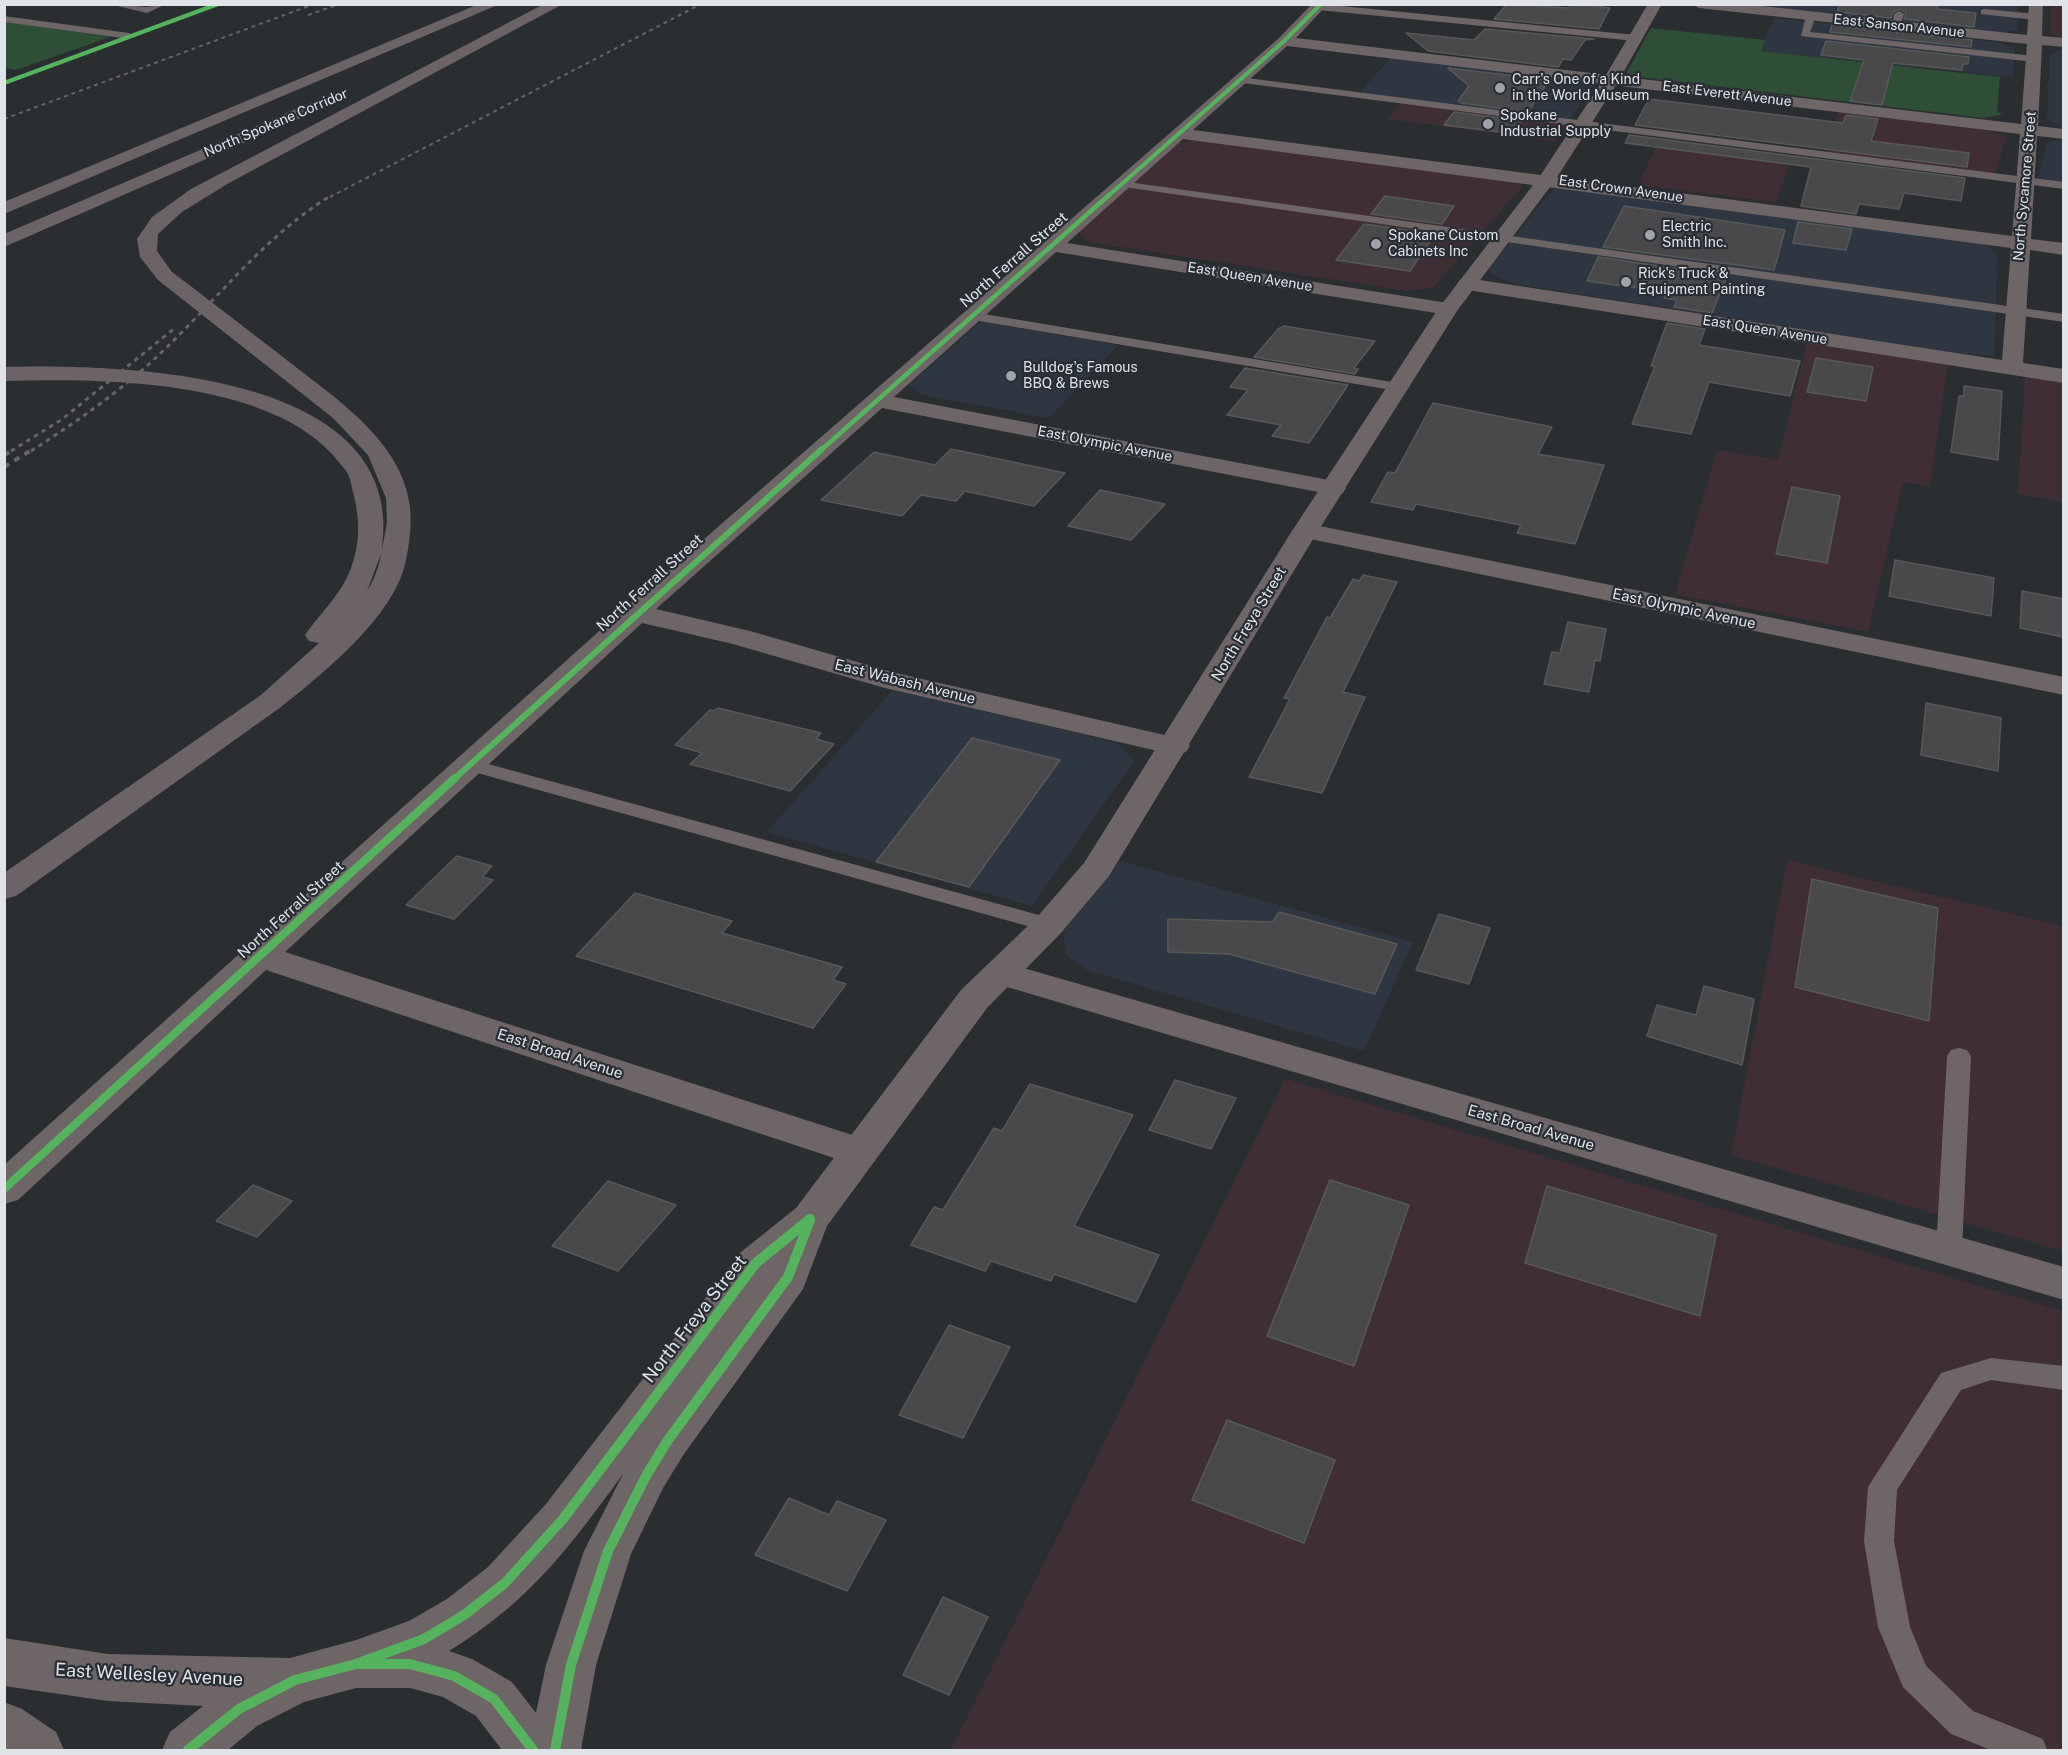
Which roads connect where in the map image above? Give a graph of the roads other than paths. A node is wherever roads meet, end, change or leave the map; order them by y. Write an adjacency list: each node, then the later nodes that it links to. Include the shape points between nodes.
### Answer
1 (113, 4): 2 (lane, via 147,10)
2 (162, 4)
3 (476, 4): 27 (highway)
4 (493, 4): 36 (highway, North Spokane Corridor)
5 (546, 4): 23 (highway)
6 (556, 4): 59 (highway, via 229,176 166,215 148,233 148,256 165,276 341,413 379,453 398,498 400,522 393,566 366,613 271,701)
7 (1655, 4): 17 (street, North Freya Street)
8 (1699, 4): 10 (street, East Sanson Avenue)
9 (1320, 6): 17 (lane); 19 (street, North Ferrall Street)
10 (1782, 9): 13 (street, East Sanson Avenue)
11 (2036, 11): 12 (lane); 18 (street, North Sycamore Street)
12 (1984, 12)
13 (1810, 16): 15 (street, East Sanson Avenue, via 1897,20); 21 (lane, via 1804,34)
14 (4, 19): 16 (lane)
15 (1959, 32): 18 (street, East Sanson Avenue); 21 (lane)
16 (129, 36)
17 (1636, 38): 25 (street, North Freya Street)
18 (2035, 40): 20 (street, East Sanson Avenue); 22 (street, North Sycamore Street)
19 (1284, 41): 24 (street, North Ferrall Street); 25 (street, East Everett Avenue)
20 (2064, 43)
21 (1956, 51): 22 (lane)
22 (2034, 59): 29 (street, North Sycamore Street)
23 (388, 74)
24 (1239, 80): 28 (lane); 30 (street, North Ferrall Street)
25 (1611, 80): 28 (street, North Freya Street); 29 (street, East Everett Avenue)
26 (357, 88): 38 (highway, North Spokane Corridor)
27 (200, 109)
28 (1582, 126): 32 (street, North Freya Street); 33 (lane)
29 (2031, 130): 31 (street, East Everett Avenue); 33 (street, North Sycamore Street)
30 (1179, 133): 32 (street, East Crown Avenue); 34 (street, North Ferrall Street)
31 (2064, 134)
32 (1547, 179): 37 (street, North Freya Street); 39 (street, East Crown Avenue)
33 (2026, 181): 35 (lane); 39 (street, North Sycamore Street)
34 (1121, 184): 37 (lane); 40 (street, North Ferrall Street)
35 (2064, 186)
36 (4, 209)
37 (1506, 237): 42 (street, North Freya Street); 44 (lane)
38 (4, 241)
39 (2020, 243): 41 (street, East Crown Avenue); 44 (street, North Sycamore Street)
40 (1052, 246): 43 (street, East Queen Avenue); 45 (street, North Ferrall Street)
41 (2064, 249)
42 (1467, 284): 43 (street, North Freya Street); 47 (street, East Queen Avenue)
43 (1448, 309): 50 (street, North Freya Street)
44 (2016, 311): 46 (lane); 47 (street, North Sycamore Street)
45 (972, 316): 50 (lane); 51 (street, North Ferrall Street)
46 (2064, 318)
47 (2012, 368): 49 (street, East Queen Avenue)
48 (4, 374): 58 (highway, via 108,376 211,387 279,406 328,434 356,463 371,506 372,545 359,583 330,624 297,656)
49 (2064, 376)
50 (1398, 387): 52 (street, North Freya Street)
51 (876, 400): 52 (street, East Olympic Avenue); 54 (street, North Ferrall Street)
52 (1334, 489): 53 (street, North Freya Street)
53 (1305, 531): 55 (street, East Olympic Avenue); 56 (street, North Freya Street)
54 (636, 613): 56 (street, East Wabash Avenue, via 740,637 885,679); 57 (street, North Ferrall Street)
55 (2064, 686)
56 (1175, 746): 60 (street, North Freya Street, via 1097,869)
57 (470, 765): 60 (lane); 61 (street, North Ferrall Street)
58 (4, 863)
59 (4, 889)
60 (1049, 925): 62 (street, North Freya Street)
61 (260, 956): 64 (street, East Broad Avenue); 65 (street, North Ferrall Street)
62 (999, 973): 64 (street, North Freya Street, via 962,1014); 67 (street, East Broad Avenue)
63 (1959, 1056): 67 (lane)
64 (860, 1152): 66 (street, North Freya Street)
65 (4, 1189)
66 (810, 1219): 71 (street, North Freya Street, via 756,1263 563,1519 505,1583 464,1615 424,1639); 77 (street, North Freya Street, via 788,1277 668,1440 612,1542 570,1665)
67 (1949, 1251): 68 (street, East Broad Avenue)
68 (2064, 1284)
69 (2064, 1378): 78 (lane, via 1991,1369 1951,1381 1883,1487 1879,1541 1894,1627 1914,1676 1962,1723)
70 (4, 1662): 72 (street, East Wellesley Avenue, via 123,1677)
71 (356, 1664): 72 (street); 76 (street, via 410,1664 454,1676 494,1699)
72 (295, 1680): 75 (street, via 239,1709)
73 (4, 1727): 74 (street)
74 (38, 1750)
75 (188, 1750)
76 (533, 1750)
77 (555, 1750)
78 (2031, 1750)

